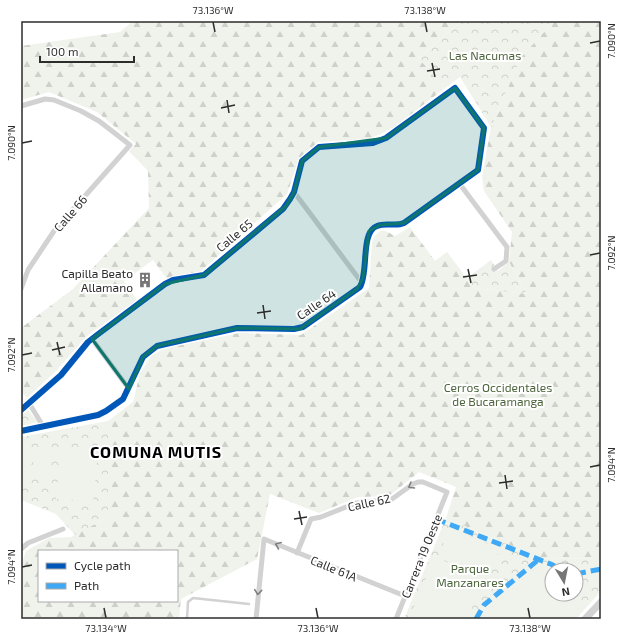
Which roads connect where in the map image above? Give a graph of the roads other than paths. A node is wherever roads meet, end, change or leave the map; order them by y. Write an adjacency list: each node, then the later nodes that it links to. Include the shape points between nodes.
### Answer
1 (21, 106): 6 (street, Calle 66, via 45,99 54,100 99,121 130,145 54,231 29,269)
2 (459, 183): 3 (street, Calle 65, via 478,170 484,128 455,88 386,138 372,143 319,147 302,161); 4 (street, via 507,247 506,261); 5 (street, via 404,223 372,228 368,235)
3 (294, 192): 5 (street); 7 (street, Calle 65, via 283,209 204,274 165,284)
4 (494, 269)
5 (362, 283): 8 (street, Calle 64, via 300,328 237,328 157,346 143,357)
6 (21, 289)
7 (92, 339): 8 (street); 9 (street, Calle 65, via 61,375)
8 (129, 389): 11 (street, Calle 64, via 120,402 102,414)
9 (29, 403): 10 (street, Calle 65); 11 (street)
10 (21, 410)
11 (43, 426): 12 (street, Calle 64)
12 (21, 430)
13 (447, 492): 16 (street, Calle 62, one-way to 16, via 418,482 392,499 356,503 311,519); 17 (street, Carrera 19 Oeste)
14 (63, 529): 15 (street, via 28,543)
15 (21, 549)
16 (297, 553): 17 (street, Calle 61A); 21 (street, Calle 61A, one-way to 21, via 264,539)
17 (405, 596): 22 (street, Carrera 19 Oeste)
18 (601, 602): 23 (street)
19 (249, 604): 20 (lane, via 193,598 188,602)
20 (187, 619)
21 (256, 619)
22 (396, 619)
23 (585, 619)

